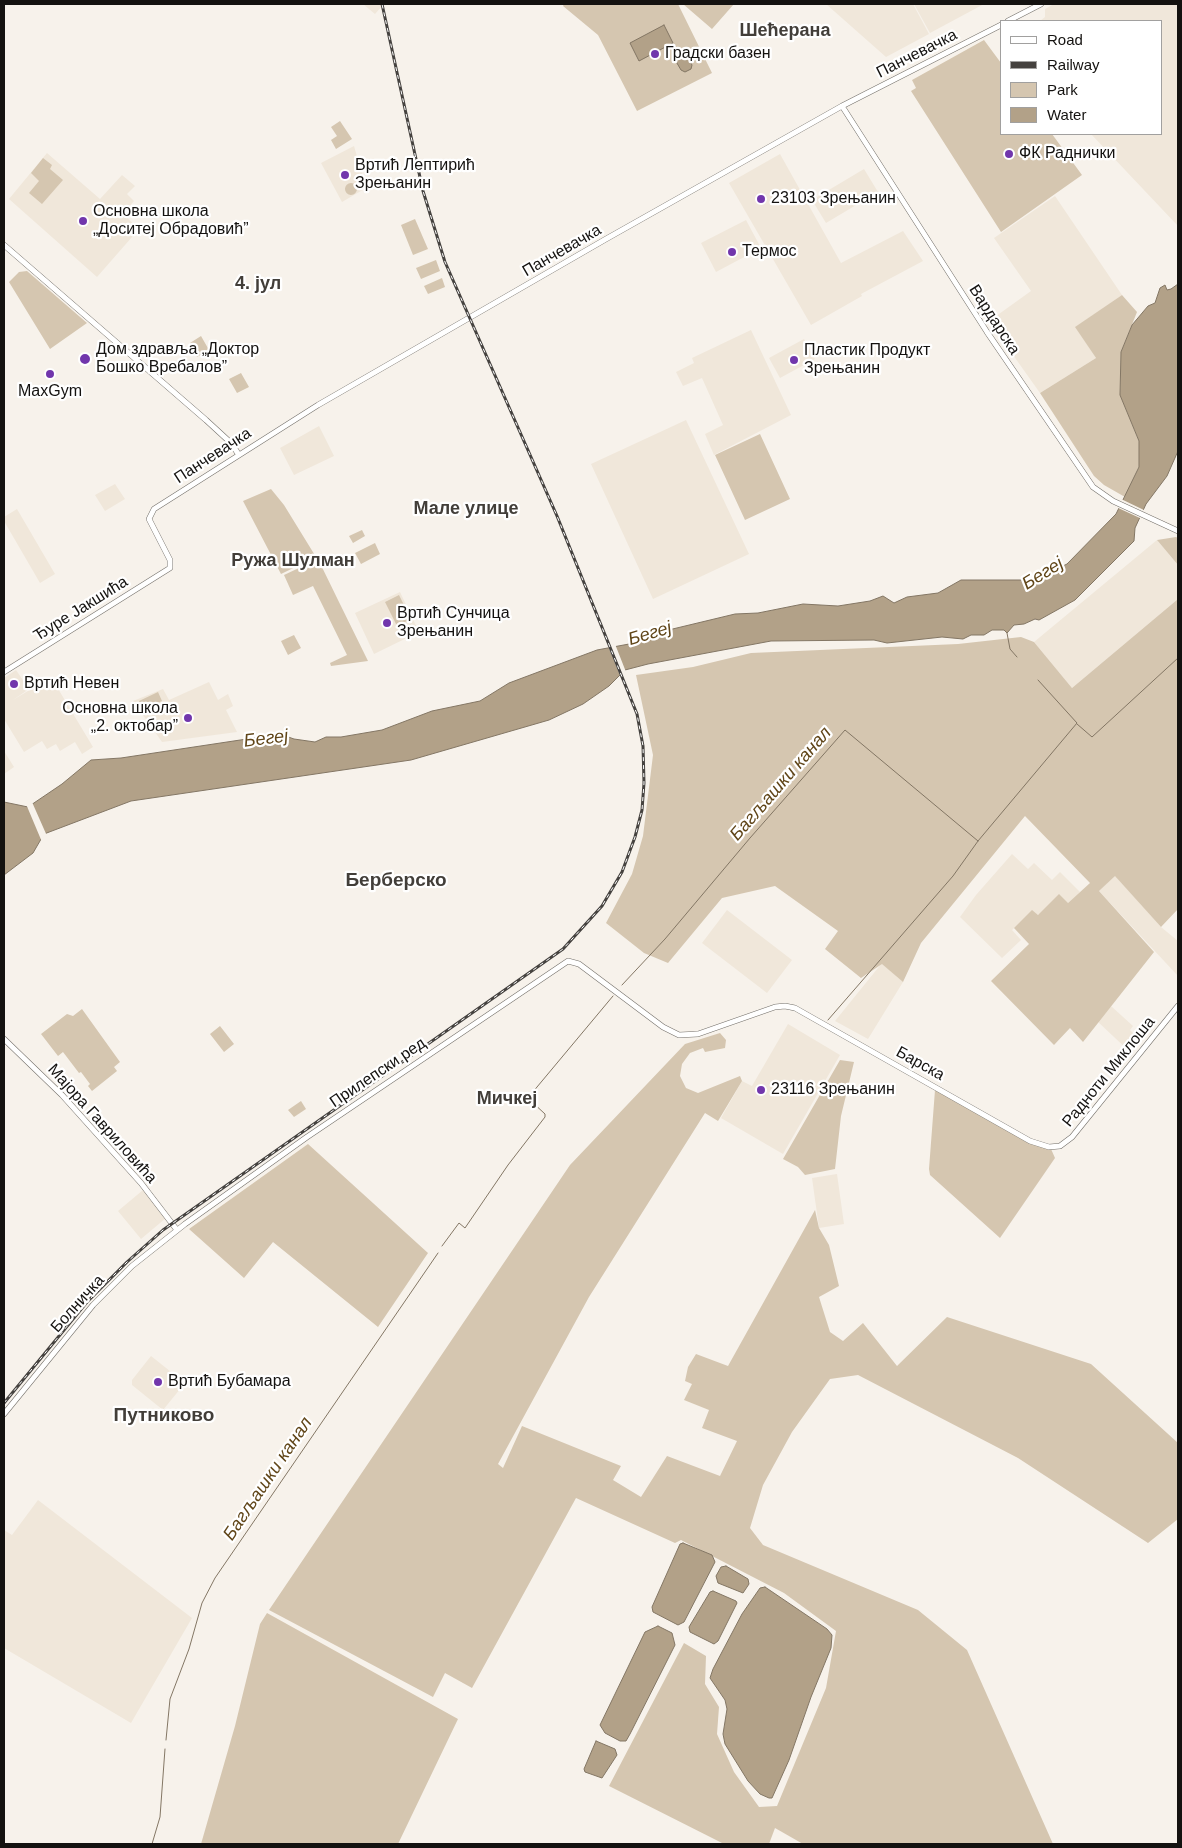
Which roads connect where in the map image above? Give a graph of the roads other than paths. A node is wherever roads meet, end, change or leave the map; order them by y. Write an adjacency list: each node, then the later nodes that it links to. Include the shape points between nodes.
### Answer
1 (1041, 4): 2 (street)
2 (1010, 20)
3 (1000, 26): 4 (street, Панчевачка)
4 (842, 106): 6 (street, Панчевачка, via 357,383); 7 (street, Вардарска, via 982,324 1092,487 1113,501)
5 (4, 245): 6 (street, via 213,426)
6 (239, 455): 8 (street, Панчевачка, via 154,509 149,517)
7 (1178, 531)
8 (170, 566): 9 (street, Ђуре Јакшића)
9 (4, 672)
10 (1178, 1006): 13 (street, Радноти Миклоша, via 1066,1144)
11 (773, 1008): 13 (street, Барска, via 798,1009 1030,1141); 14 (street, Прилепски ред, via 698,1034 679,1035 664,1028 573,961 560,964)
12 (4, 1038): 15 (street, Мајора Гавриловића, via 62,1095 141,1183)
13 (1054, 1148)
14 (185, 1224): 15 (street, Болничка)
15 (177, 1230): 16 (street, Болничка, via 132,1266 92,1305)
16 (4, 1414)

